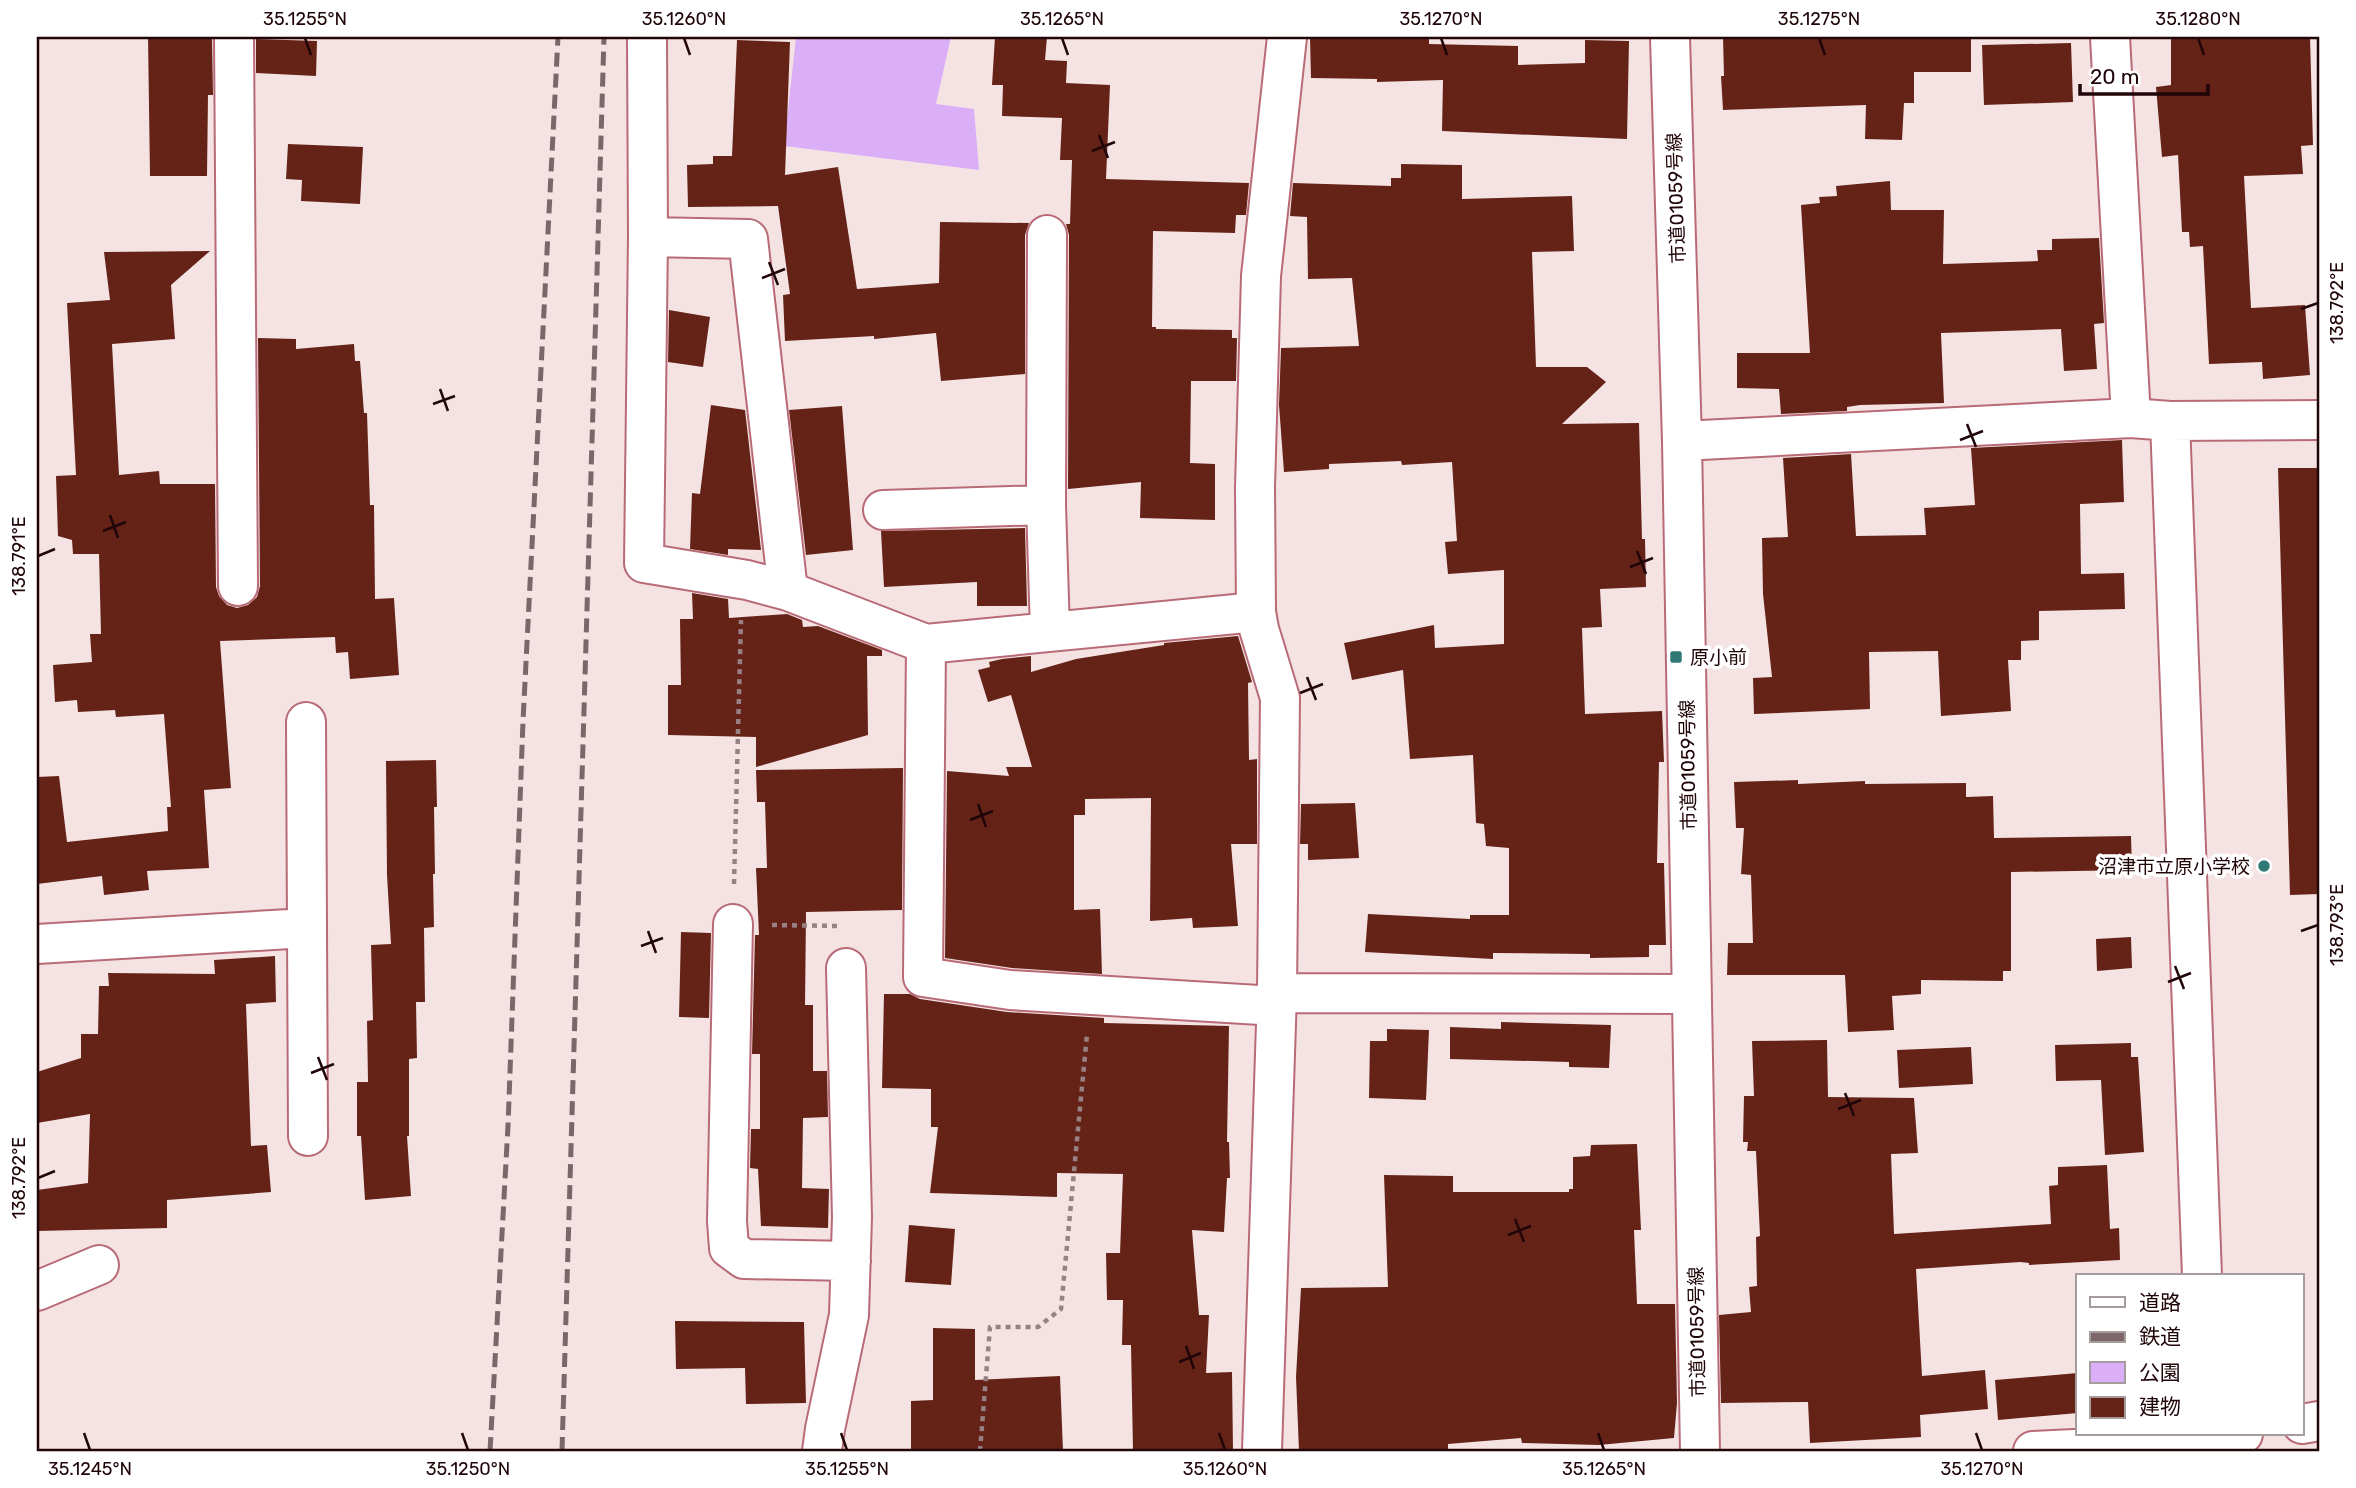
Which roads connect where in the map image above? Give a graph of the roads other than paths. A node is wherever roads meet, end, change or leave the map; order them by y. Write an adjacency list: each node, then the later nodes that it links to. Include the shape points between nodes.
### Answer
1 (234, 37): 14 (street)
2 (647, 37): 7 (street)
3 (1287, 37): 16 (street, via 1261,276)
4 (1670, 37): 11 (street, 市道01059号線)
5 (2110, 37): 8 (street)
6 (1047, 235): 12 (street)
7 (648, 237): 15 (street, via 748,239); 15 (street, via 644,563)
8 (2131, 418): 10 (street); 11 (street)
9 (2319, 420): 10 (street)
10 (2170, 421): 29 (street)
11 (1682, 441): 24 (street, 市道01059号線)
12 (1046, 505): 13 (street); 17 (street)
13 (883, 510)
14 (238, 586)
15 (788, 591): 18 (street)
16 (1256, 612): 17 (street); 25 (street, via 1280,698)
17 (1051, 631): 18 (street)
18 (926, 643): 25 (street, via 923,977 1010,990 1090,995)
19 (306, 722): 21 (street)
20 (733, 923): 27 (street, via 729,1248 744,1259)
21 (306, 928): 22 (street); 26 (street)
22 (37, 944)
23 (846, 968): 27 (street)
24 (1692, 994): 25 (street); 35 (street, 市道01059号線)
25 (1276, 999): 34 (street)
26 (308, 1136)
27 (851, 1261): 33 (street, via 849,1315)
28 (99, 1265): 30 (street)
29 (2202, 1274)
30 (37, 1291)
31 (2229, 1436): 32 (street)
32 (2180, 1443): 36 (street)
33 (822, 1451)
34 (1262, 1451)
35 (1700, 1451)
36 (2034, 1451)

